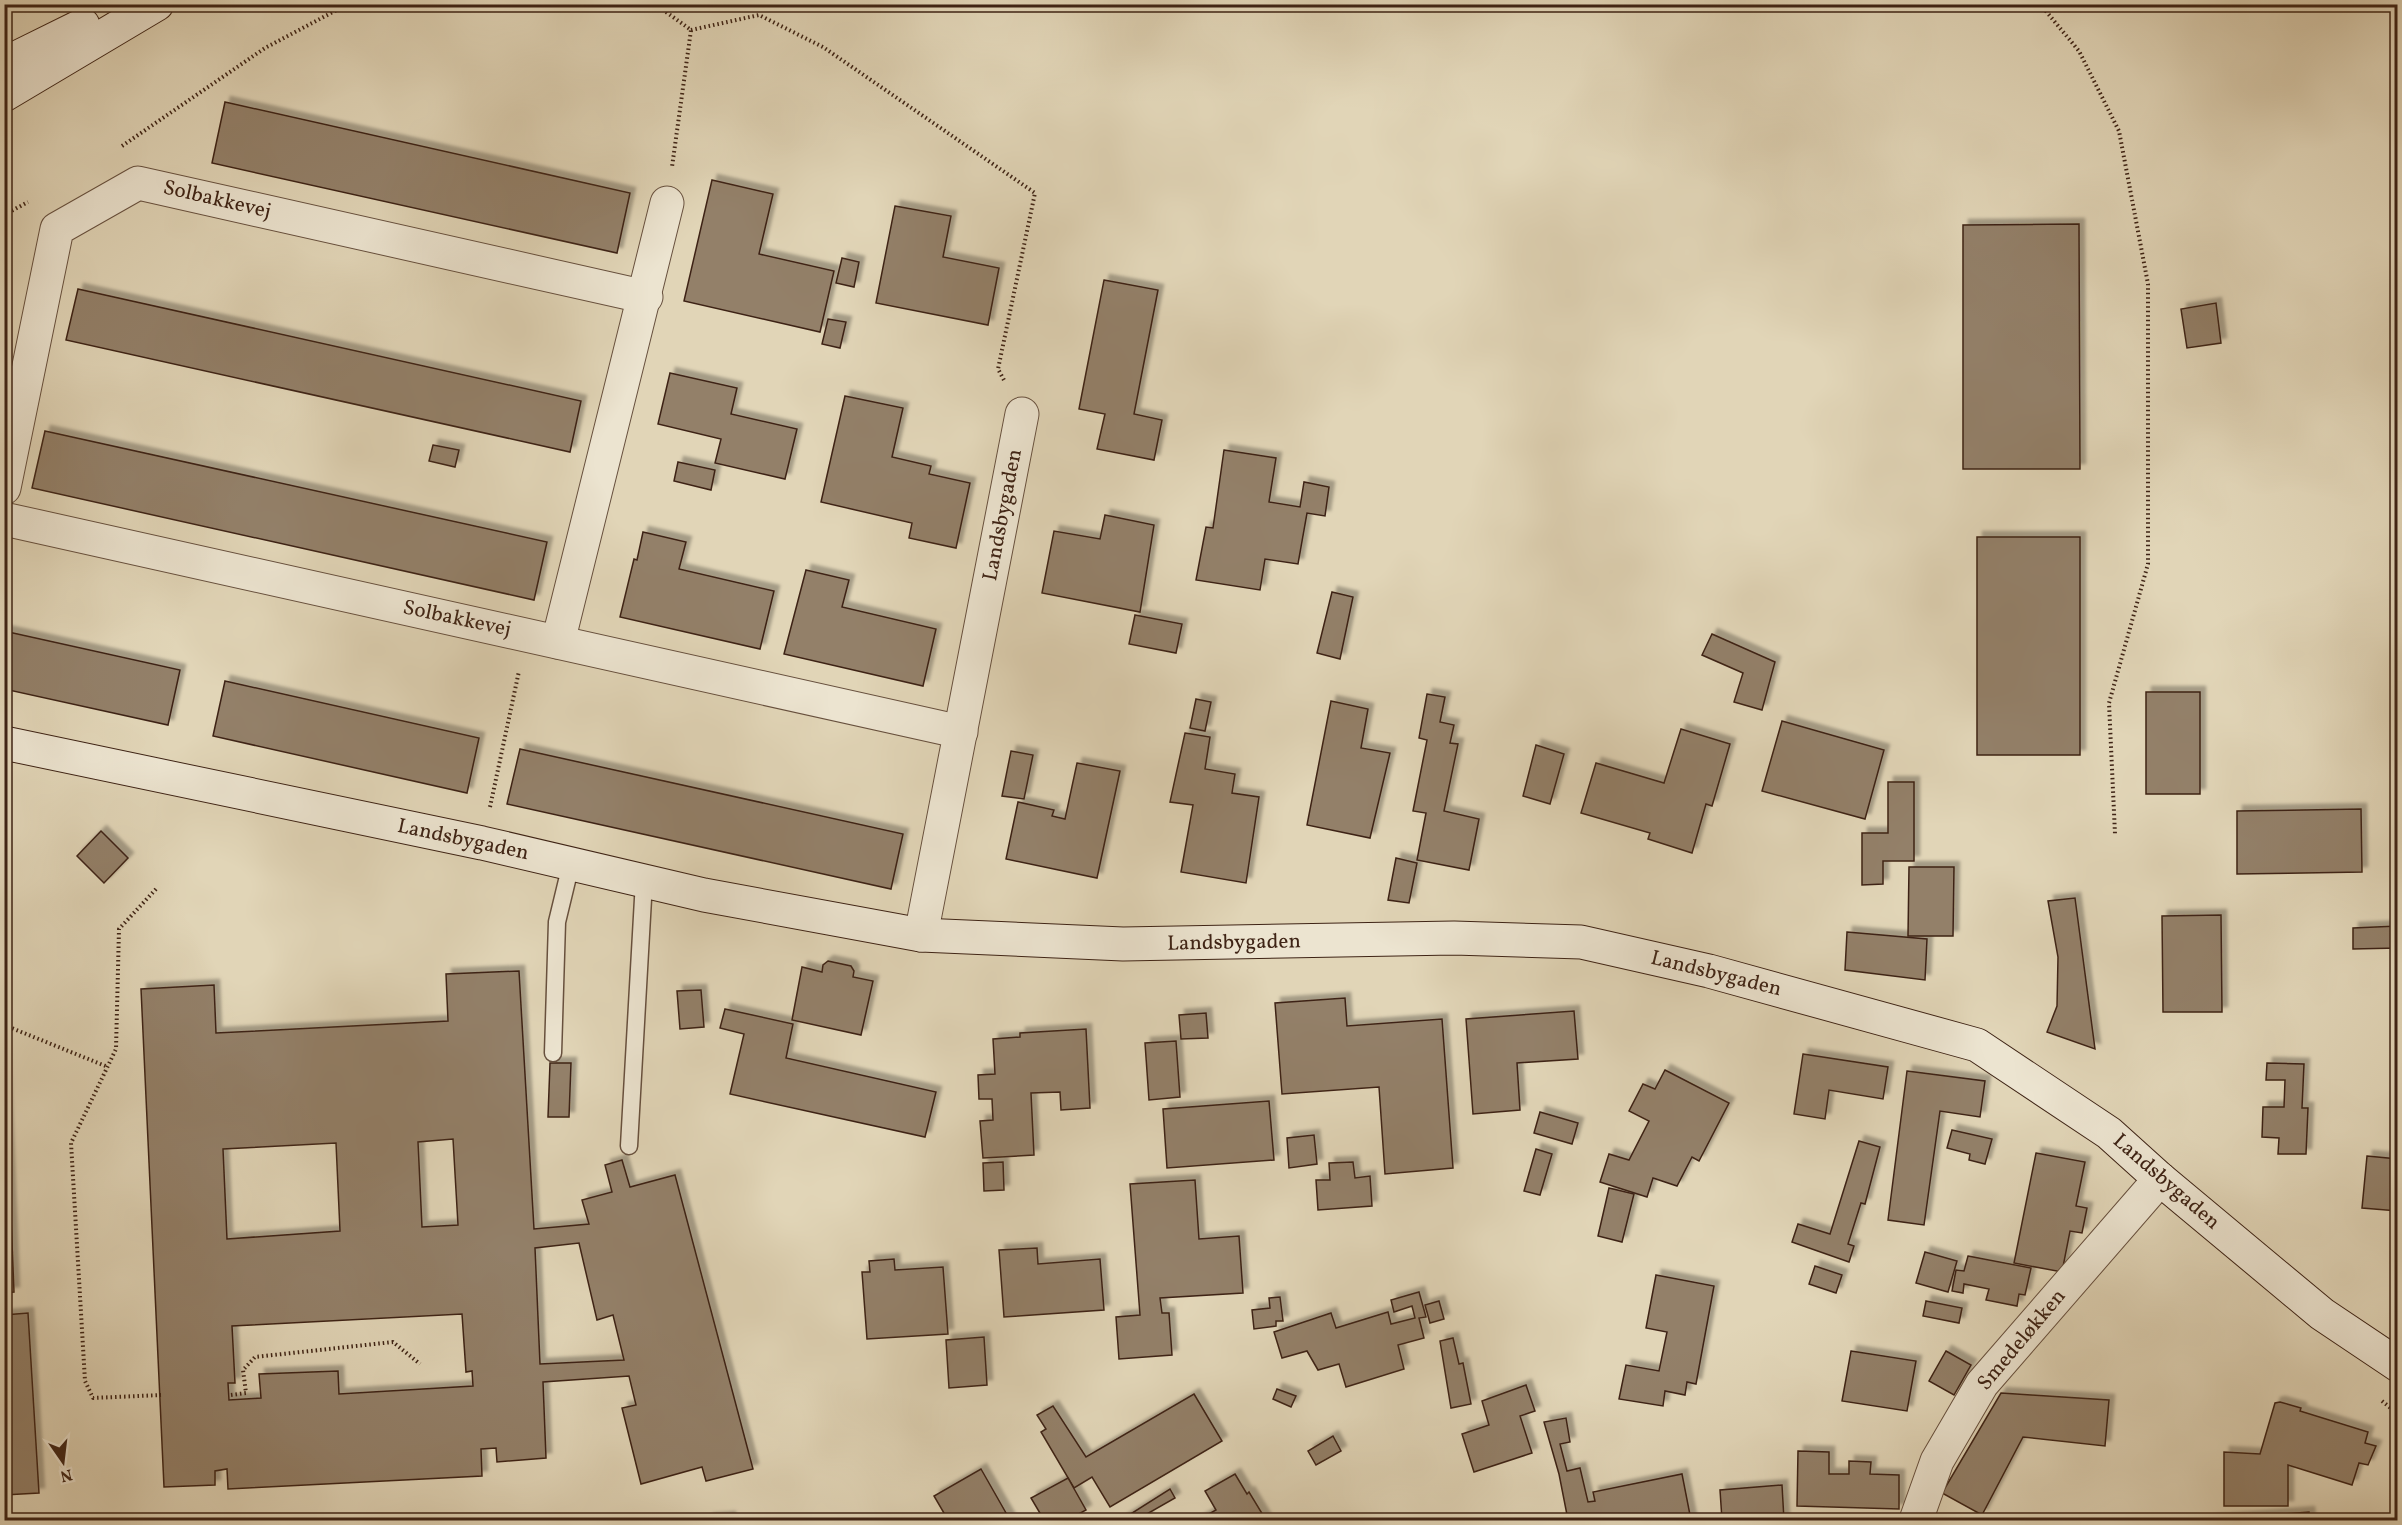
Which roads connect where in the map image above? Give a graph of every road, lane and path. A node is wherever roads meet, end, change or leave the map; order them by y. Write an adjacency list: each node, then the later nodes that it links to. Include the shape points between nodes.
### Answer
1 (21, 4): 7 (path)
2 (124, 4): 9 (street)
3 (157, 4): 10 (street)
4 (348, 4): 11 (path, via 265,48)
5 (655, 4): 8 (path)
6 (2040, 4): 22 (path, via 2079,51 2119,132 2148,284 2148,564 2109,703)
7 (4, 13)
8 (691, 30): 13 (path); 16 (path, via 759,15 823,47 1035,193 998,369)
9 (5, 64)
10 (4, 94)
11 (118, 149)
12 (36, 198): 14 (path)
13 (667, 203): 15 (street)
14 (4, 215)
15 (646, 297): 17 (street, Solbakkevej, via 138,183 57,229); 19 (street)
16 (1022, 414): 20 (street, Landsbygaden)
17 (4, 488)
18 (4, 519): 19 (street, Solbakkevej)
19 (543, 638): 20 (street, Solbakkevej); 23 (path)
20 (961, 732): 27 (street, Landsbygaden)
21 (4, 743): 23 (street, Landsbygaden)
22 (2115, 834)
23 (482, 843): 24 (street, Landsbygaden)
24 (571, 864): 25 (street, Landsbygaden); 29 (lane, via 558,921)
25 (644, 881): 27 (street, Landsbygaden); 31 (lane)
26 (156, 889): 30 (path, via 119,929 116,1049)
27 (921, 934): 32 (street, Landsbygaden, via 1123,944 1454,938 1581,942 1709,971 1977,1045 2109,1133)
28 (4, 1024): 30 (path)
29 (553, 1053)
30 (108, 1067): 35 (path, via 71,1143 85,1381 93,1398)
31 (628, 1146)
32 (2160, 1179): 34 (street, Landsbygaden, via 2322,1314); 37 (street, Smedeløkken, via 1982,1384 1937,1461)
33 (420, 1364): 36 (path, via 393,1342 255,1357 243,1370 246,1393)
34 (2397, 1365)
35 (161, 1395)
36 (231, 1395)
37 (1916, 1521)

